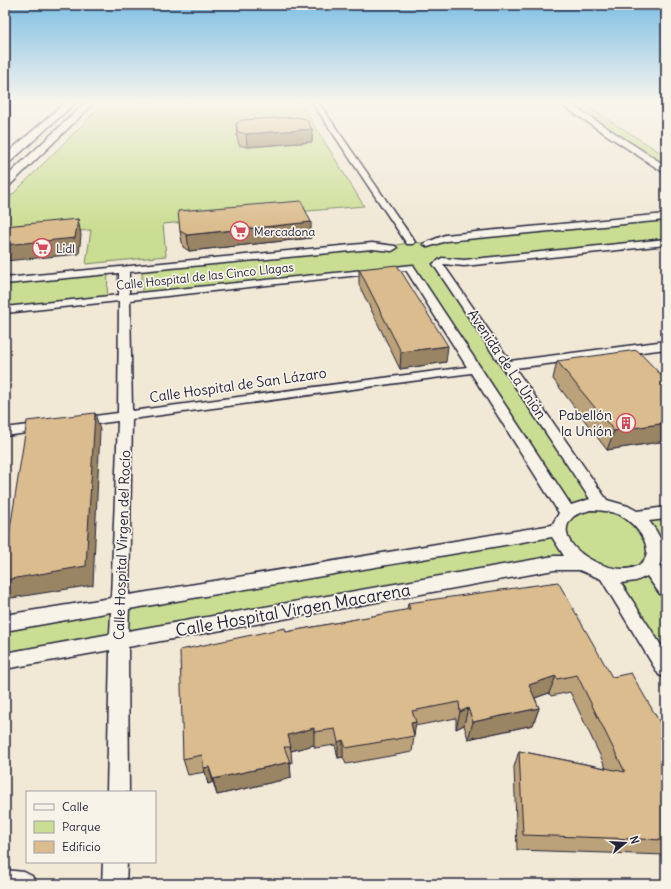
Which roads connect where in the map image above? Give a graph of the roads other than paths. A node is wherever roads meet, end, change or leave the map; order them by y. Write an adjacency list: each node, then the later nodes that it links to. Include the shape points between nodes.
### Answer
1 (25, 143): 5 (main road)
2 (47, 143): 7 (main road)
3 (343, 143): 9 (street)
4 (624, 143): 6 (main road)
5 (5, 161)
6 (666, 171)
7 (5, 184)
8 (666, 217): 11 (street, via 445,238)
9 (410, 242): 11 (street); 12 (street)
10 (666, 242): 13 (street)
11 (428, 244): 13 (street, Avenida de La Unión, via 435,246 444,254)
12 (392, 248): 14 (street, via 388,251 390,259); 15 (street, Calle Hospital de las Cinco Llagas, via 372,246)
13 (434, 265): 14 (street); 22 (street, Avenida de La Unión)
14 (409, 267): 17 (street, Calle Hospital de las Cinco Llagas); 23 (street, Avenida de La Unión)
15 (124, 270): 16 (street, Calle Hospital de las Cinco Llagas); 17 (street, Calle Hospital Virgen del Rocío)
16 (5, 281)
17 (124, 298): 18 (street, Calle Hospital de las Cinco Llagas); 24 (street, Calle Hospital Virgen del Rocío)
18 (5, 310)
19 (666, 345): 20 (street)
20 (635, 349): 21 (street); 22 (street)
21 (645, 360)
22 (507, 365): 26 (street, Avenida de La Unión)
23 (476, 368): 24 (street, Calle Hospital de San Lázaro); 27 (street, Avenida de La Unión)
24 (125, 416): 25 (street, Calle Hospital de San Lázaro); 36 (street, Calle Hospital Virgen del Rocío)
25 (5, 432)
26 (602, 504): 27 (street, via 583,505); 29 (street, via 626,511)
27 (567, 512): 30 (street, via 560,520)
28 (666, 513): 29 (street)
29 (636, 517): 31 (street)
30 (558, 530): 32 (street, via 561,542); 36 (street)
31 (662, 546): 33 (street)
32 (580, 564): 34 (street); 38 (street, Calle Hospital Virgen Macarena, via 554,563)
33 (650, 567): 34 (street, via 635,575); 35 (street)
34 (607, 575): 40 (street)
35 (666, 589)
36 (121, 603): 37 (street); 38 (street, Calle Hospital Virgen del Rocío)
37 (5, 623)
38 (119, 641): 39 (street, Calle Hospital Virgen Macarena); 41 (street, Calle Hospital Virgen del Rocío)
39 (5, 661)
40 (666, 670)
41 (118, 791)
42 (115, 863): 45 (street)
43 (5, 882): 44 (street)
44 (24, 884)
45 (114, 884)

